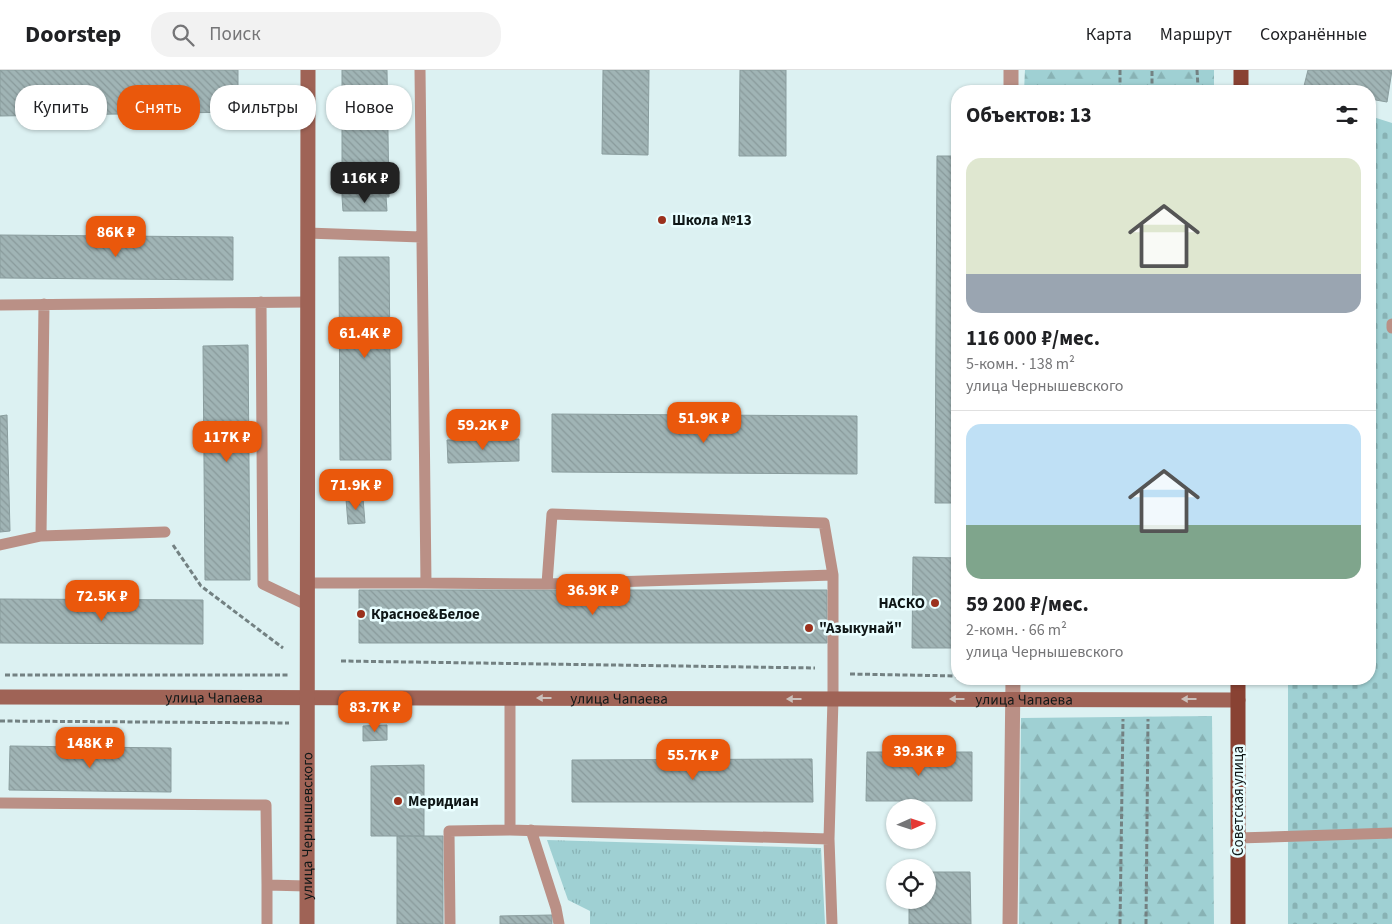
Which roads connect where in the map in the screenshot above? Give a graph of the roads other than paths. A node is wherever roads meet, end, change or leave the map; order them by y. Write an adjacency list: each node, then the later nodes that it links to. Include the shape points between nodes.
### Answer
1 (308, 70): 7 (street, улица Чернышевского)
2 (420, 70): 8 (lane)
3 (1011, 70): 5 (street)
4 (1241, 70): 6 (main road)
5 (1011, 85)
6 (1241, 85)
7 (307, 232): 8 (lane); 10 (street, улица Чернышевского)
8 (421, 237): 20 (lane)
9 (261, 302): 10 (lane); 11 (lane); 22 (lane, via 263,584)
10 (308, 302): 19 (street, улица Чернышевского)
11 (44, 304): 12 (lane); 16 (lane)
12 (0, 306)
13 (1392, 324): 14 (lane)
14 (1392, 328)
15 (165, 532): 16 (lane)
16 (41, 536): 17 (lane)
17 (0, 544)
18 (833, 575): 21 (lane); 21 (lane, via 824,523 552,514); 28 (lane)
19 (307, 582): 20 (lane); 22 (street, улица Чернышевского)
20 (426, 583): 21 (lane)
21 (547, 584)
22 (306, 605): 26 (street, улица Чернышевского)
23 (1013, 685): 29 (street)
24 (1238, 685): 30 (main road, Советская улица)
25 (0, 697): 26 (street, улица Чапаева)
26 (307, 698): 27 (street, улица Чапаева); 38 (street, улица Чернышевского)
27 (510, 698): 28 (street, улица Чапаева, one-way to 27); 32 (lane)
28 (834, 699): 29 (street, улица Чапаева, one-way to 28); 36 (lane)
29 (1013, 699): 30 (street, улица Чапаева, one-way to 29); 44 (street)
30 (1238, 700): 35 (main road, Советская улица)
31 (0, 802): 37 (lane, via 266,805)
32 (510, 830): 33 (lane); 41 (lane, via 449,831)
33 (531, 830): 36 (lane); 42 (lane)
34 (1392, 832): 35 (lane)
35 (1238, 838): 45 (main road, Советская улица)
36 (829, 839): 43 (lane)
37 (267, 885): 38 (lane); 39 (lane)
38 (306, 886): 40 (street, улица Чернышевского)
39 (267, 924)
40 (306, 924)
41 (450, 924)
42 (559, 924)
43 (832, 924)
44 (1010, 924)
45 (1238, 924)

